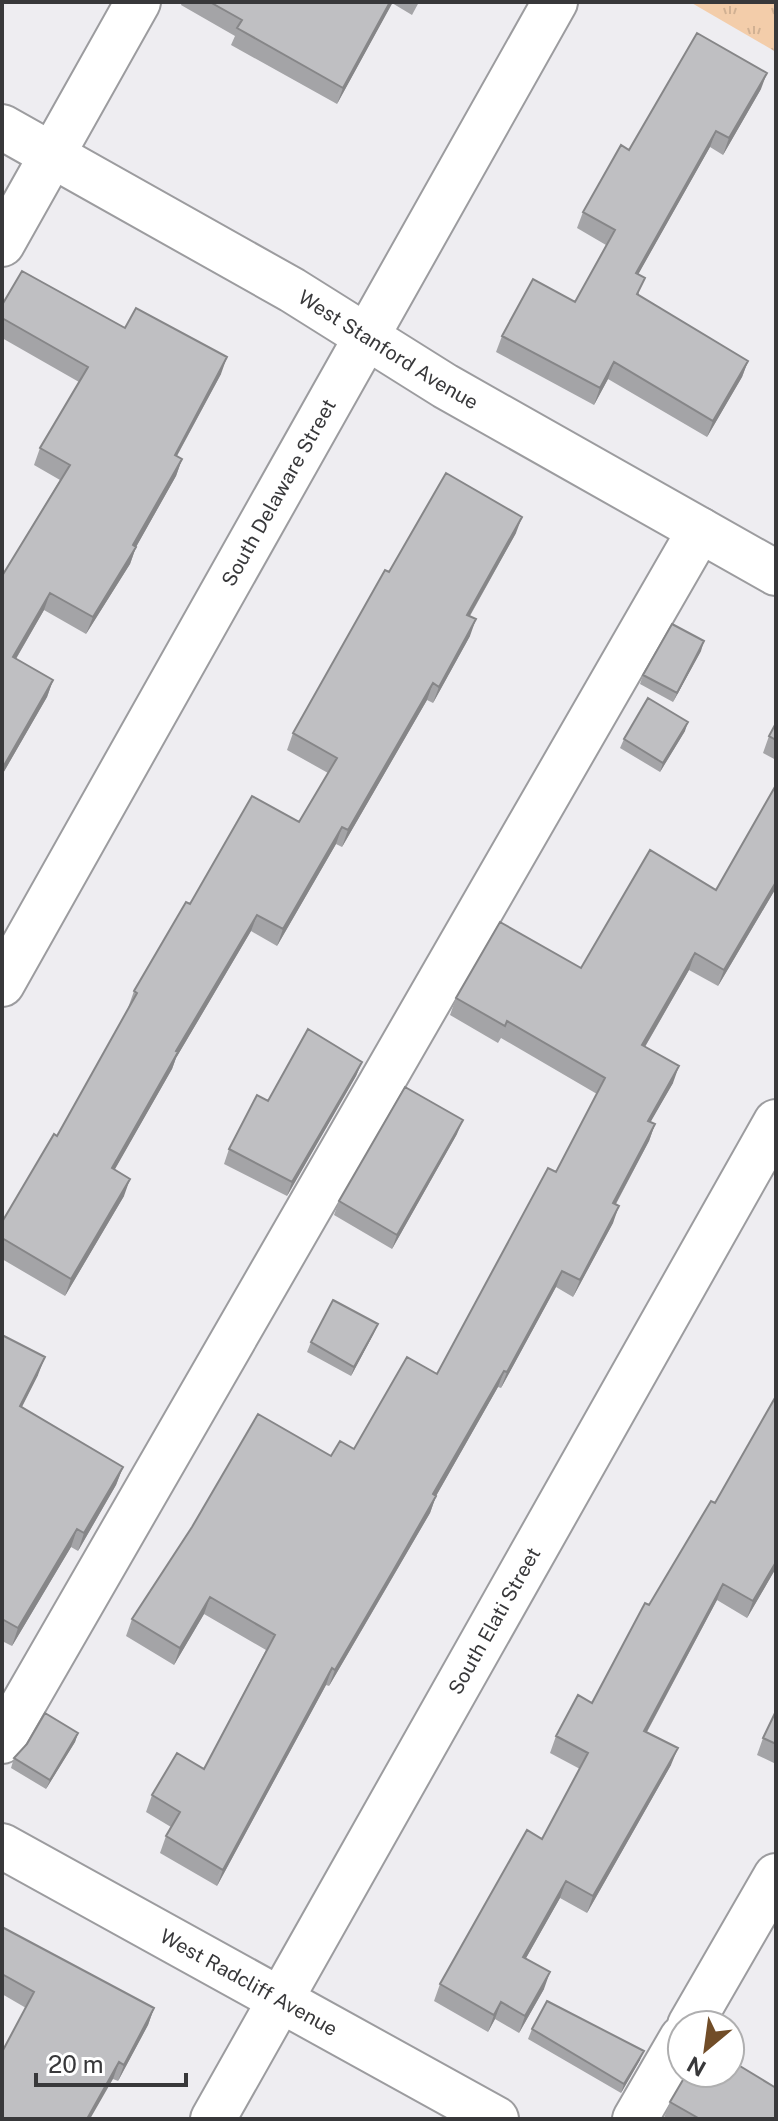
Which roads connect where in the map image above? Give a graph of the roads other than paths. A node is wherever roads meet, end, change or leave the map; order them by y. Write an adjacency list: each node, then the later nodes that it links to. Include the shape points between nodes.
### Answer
1 (138, 2): 4 (street)
2 (555, 2): 6 (street, South Delaware Street)
3 (2, 127): 4 (street, West Stanford Avenue)
4 (53, 155): 5 (street); 6 (street, West Stanford Avenue)
5 (2, 244)
6 (365, 337): 7 (street, West Stanford Avenue); 9 (street, South Delaware Street)
7 (700, 530): 8 (street, West Stanford Avenue); 11 (street)
8 (776, 573)
9 (2, 984)
10 (776, 1122): 14 (street, South Elati Street)
11 (2, 1741)
12 (2, 1846): 14 (street, West Radcliff Avenue)
13 (776, 1876): 15 (street)
14 (281, 1999): 17 (street, South Elati Street); 18 (street, West Radcliff Avenue)
15 (699, 2009)
16 (666, 2066): 19 (street)
17 (213, 2119)
18 (496, 2119)
19 (635, 2119)

